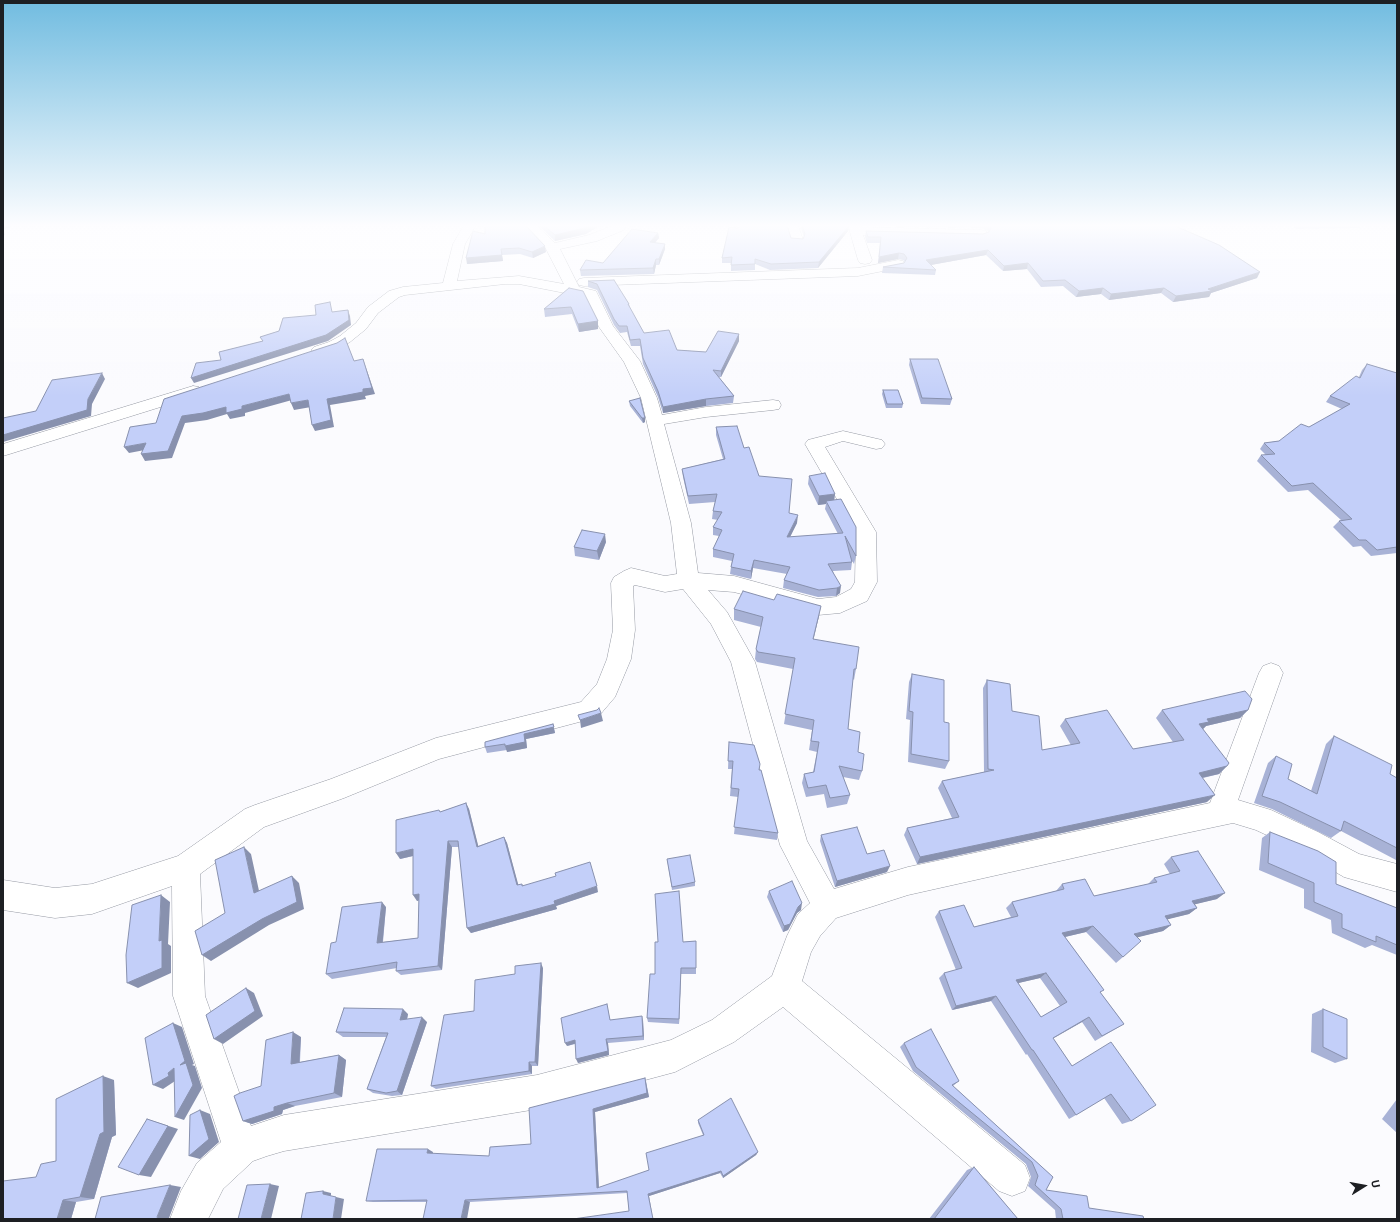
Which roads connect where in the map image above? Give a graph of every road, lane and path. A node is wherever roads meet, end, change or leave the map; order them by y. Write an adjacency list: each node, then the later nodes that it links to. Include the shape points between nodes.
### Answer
1 (450, 282): 6 (street)
2 (486, 282): 6 (street)
3 (537, 282): 7 (street)
4 (570, 282): 7 (street)
5 (653, 282): 7 (street)
6 (449, 286): 8 (street, via 394,294 373,310 361,326 345,339)
7 (572, 286): 11 (street, via 591,294 606,327 632,361 649,398)
8 (305, 355)
9 (208, 386): 13 (street)
10 (773, 405): 11 (street, via 706,412)
11 (655, 421): 14 (street, via 681,523)
12 (876, 444): 14 (street, via 843,436 814,444 866,532 866,582 859,595 840,605 818,607 734,584)
13 (3, 450)
14 (688, 580): 17 (street, via 665,584 631,576 622,583 624,630 619,658 607,690 589,710 436,749 335,790 255,818); 20 (street, via 719,618 743,662 794,845)
15 (1271, 673): 16 (street)
16 (1220, 813): 18 (street, via 1233,812 1261,819 1354,866); 20 (street, via 908,881)
17 (186, 866): 19 (street, via 92,899 55,903); 22 (street, via 189,996)
18 (1397, 878)
19 (3, 895)
20 (827, 906): 21 (street, via 809,925)
21 (784, 987): 22 (street, via 723,1031 675,1055 537,1092 284,1133); 23 (street)
22 (241, 1148): 24 (street, via 210,1176 194,1204)
23 (1012, 1178)
24 (189, 1219)

